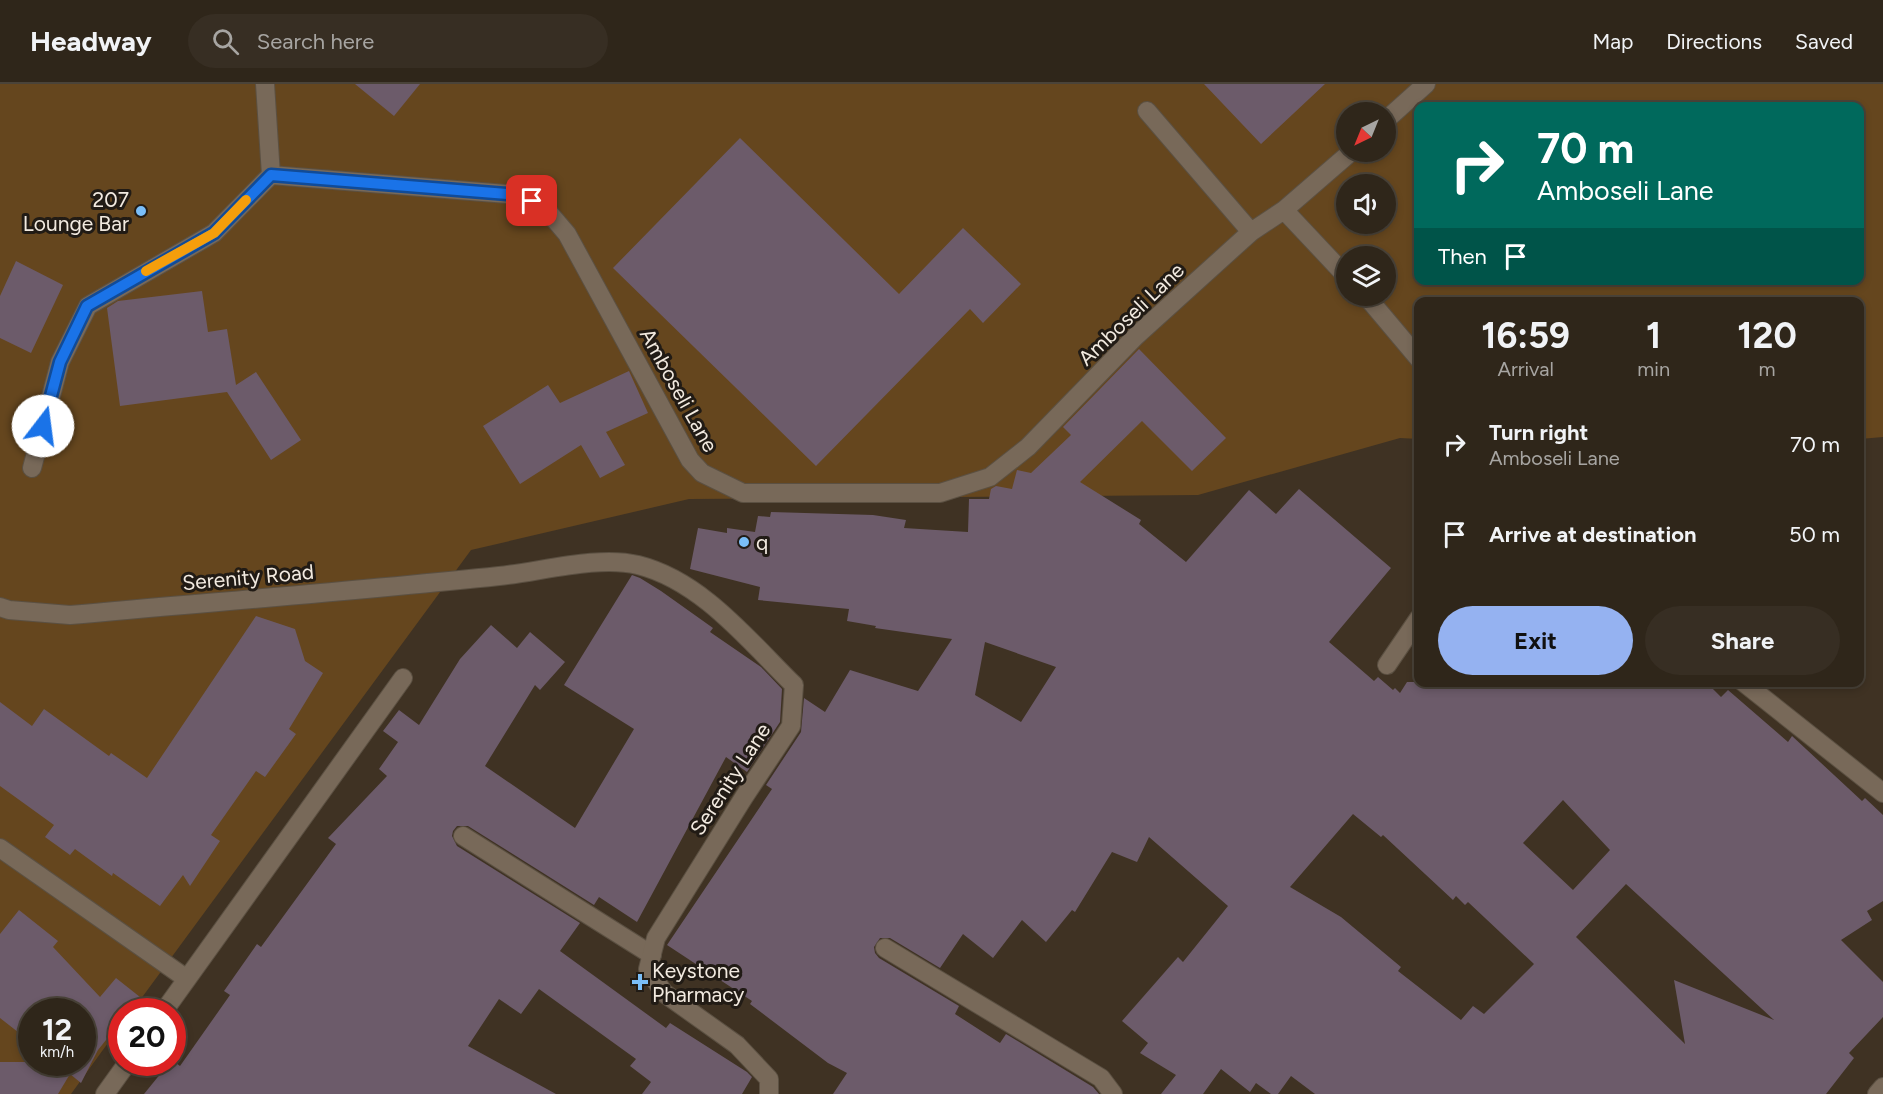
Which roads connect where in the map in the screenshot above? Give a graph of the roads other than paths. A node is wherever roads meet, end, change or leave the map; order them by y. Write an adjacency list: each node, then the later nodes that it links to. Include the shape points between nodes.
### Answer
1 (265, 84): 6 (street)
2 (1426, 84): 4 (street)
3 (1147, 111): 8 (street)
4 (1396, 111)
5 (1339, 162): 7 (street, Amboseli Lane)
6 (271, 175): 8 (street, Amboseli Lane, via 519,195 544,207 567,234 690,460 702,473 744,493 940,493 990,477 1028,447 1136,336); 12 (street, via 214,233 87,306 60,362)
7 (1284, 210): 8 (street, Amboseli Lane); 9 (street)
8 (1251, 232)
9 (1336, 265)
10 (1374, 306): 11 (street)
11 (1414, 353)
12 (32, 468)
13 (501, 576): 14 (street, Serenity Road, via 70,615); 23 (street, Serenity Lane, via 601,562 638,565 693,590 743,630 794,685 791,726 656,938)
14 (0, 607)
15 (1414, 625): 16 (street)
16 (1387, 665)
17 (403, 678): 24 (street)
18 (1749, 687): 19 (street)
19 (1883, 793)
20 (463, 836): 23 (street)
21 (0, 848): 24 (street)
22 (885, 948): 30 (street, via 1101,1078)
23 (652, 954): 29 (street, via 648,969 664,993 738,1045 769,1078)
24 (187, 979): 25 (street)
25 (173, 998)
26 (118, 1076): 28 (street)
27 (1883, 1087): 31 (street)
28 (105, 1094)
29 (769, 1094)
30 (1113, 1094)
31 (1877, 1094)

